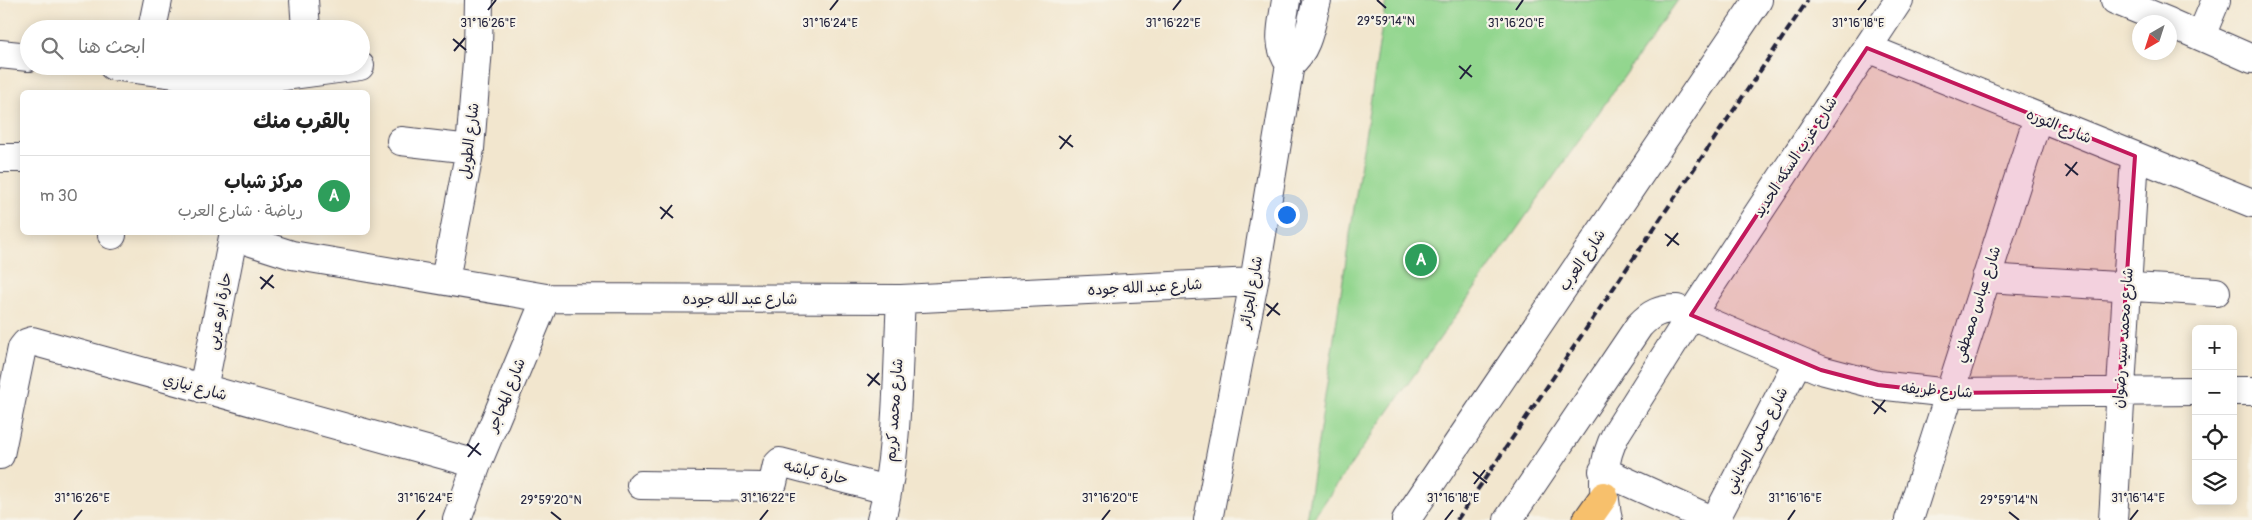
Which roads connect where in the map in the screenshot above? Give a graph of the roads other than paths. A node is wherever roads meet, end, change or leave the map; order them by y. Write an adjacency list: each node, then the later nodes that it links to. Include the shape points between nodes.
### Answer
1 (158, 0): 11 (street)
2 (304, 0): 12 (street)
3 (479, 0): 24 (street, شارع الطويل)
4 (1286, 0): 19 (street, via 1281,42)
5 (1317, 0): 19 (street, شارع الجزائر, via 1305,46)
6 (1758, 0): 56 (street, شارع العرب)
7 (1899, 0): 15 (street, شارع غرب السكه الحديد)
8 (2116, 0): 10 (street)
9 (2216, 0): 14 (street)
10 (2151, 15)
11 (154, 20)
12 (305, 20)
13 (2177, 26): 14 (street)
14 (2201, 36): 18 (street)
15 (1867, 48): 22 (street, شارع الثوره); 39 (street, شارع غرب السكه الحديد)
16 (0, 54): 17 (street)
17 (20, 56)
18 (2252, 58)
19 (1290, 64): 34 (street, شارع الجزائر)
20 (143, 76): 21 (street, via 239,82)
21 (308, 77)
22 (2038, 117): 25 (street, شارع الثوره); 32 (street, شارع عباس مصطفي)
23 (401, 140): 24 (street)
24 (470, 148): 33 (street, شارع الطويل)
25 (2135, 156): 28 (street, شارع الثوره); 35 (street, شارع محمد سيد رضوان)
26 (0, 158): 27 (street)
27 (20, 158)
28 (2252, 203)
29 (233, 235): 41 (street, حارة ابو عربى)
30 (237, 235): 31 (street, شارع عبد الله جوده, via 242,239)
31 (294, 244): 33 (street, شارع عبد الله جوده)
32 (1986, 278): 35 (street); 46 (street, شارع عباس مصطفي)
33 (445, 280): 37 (street, شارع عبد الله جوده)
34 (1254, 282): 38 (street, شارع عبد الله جوده); 55 (street, شارع الجزائر)
35 (2126, 286): 36 (street); 45 (street, شارع محمد سيد رضوان)
36 (2216, 292)
37 (546, 298): 38 (street, شارع عبد الله جوده); 49 (street, شارع المحاجر)
38 (901, 299): 51 (street, شارع محمد كريم)
39 (1691, 315): 40 (street, شارع ظريفه); 52 (street, شارع غرب السكه الحديد, via 1610,445); 57 (street, via 1677,309 1662,309 1649,315 1639,326)
40 (1798, 361): 46 (street, شارع ظريفه, via 1878,385); 59 (street, شارع حلمى الجنايني)
41 (203, 389): 47 (street, شارع نيازي, via 32,341 22,348); 49 (street, شارع نيازي)
42 (2192, 391): 45 (street, شارع ظريفه)
43 (2237, 391): 44 (street)
44 (2252, 391)
45 (2119, 392): 46 (street, شارع ظريفه); 61 (street, شارع محمد سيد رضوان)
46 (1949, 393): 60 (street, شارع عباس مصطفي)
47 (6, 398): 48 (street, شارع نيازي)
48 (0, 456)
49 (477, 464): 53 (street, شارع المحاجر)
50 (641, 485): 51 (street, حارة كباشه, via 765,487 772,483 780,462)
51 (888, 490): 54 (street, شارع محمد كريم)
52 (1605, 496): 58 (highway); 59 (street)
53 (456, 520)
54 (881, 520)
55 (1208, 520)
56 (1406, 520)
57 (1508, 520)
58 (1587, 520)
59 (1713, 520)
60 (1909, 520)
61 (2113, 520)

